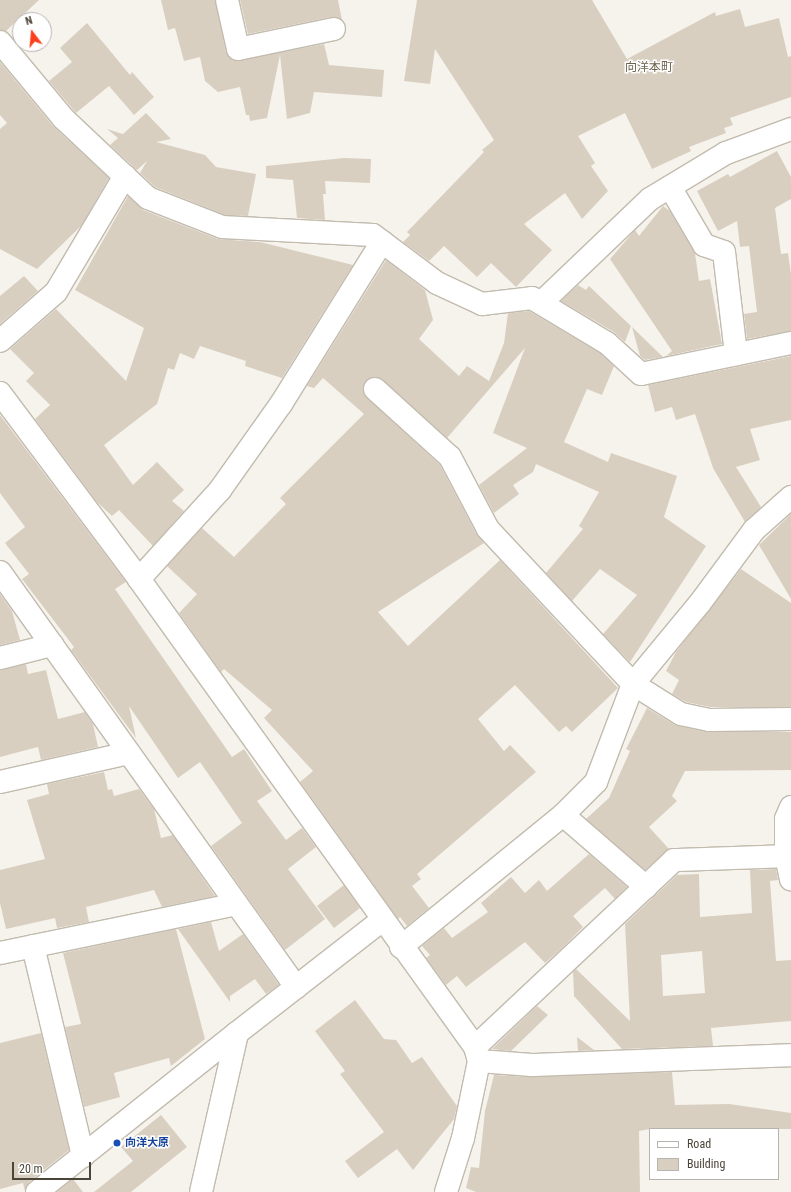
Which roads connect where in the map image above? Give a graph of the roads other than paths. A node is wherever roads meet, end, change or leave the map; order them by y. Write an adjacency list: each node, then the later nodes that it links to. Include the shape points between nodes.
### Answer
1 (227, 0): 2 (street, via 238,49)
2 (334, 29)
3 (0, 42): 5 (street, via 63,118)
4 (790, 133): 6 (street, via 726,153)
5 (125, 176): 7 (street, via 148,198 222,227 373,236); 9 (street, via 56,292)
6 (670, 187): 8 (street, via 650,199); 11 (street, via 704,245 724,252)
7 (382, 242): 8 (street, via 437,283 482,304 532,298); 16 (street, via 281,404 225,484)
8 (541, 303): 11 (street, via 607,343 641,374)
9 (0, 341)
10 (791, 343): 11 (street)
11 (736, 354)
12 (375, 389): 19 (street, via 450,457 488,529)
13 (0, 393): 16 (street)
14 (791, 497): 19 (street, via 754,530 700,603)
15 (0, 572): 17 (street)
16 (139, 579): 29 (street)
17 (52, 645): 18 (street); 21 (street)
18 (0, 658)
19 (633, 684): 20 (street, via 681,714 702,718); 24 (street, via 596,782)
20 (791, 718)
21 (129, 753): 22 (street); 28 (street)
22 (0, 782)
23 (791, 807): 25 (street, via 786,819)
24 (563, 815): 27 (street); 31 (street)
25 (786, 856): 26 (street); 27 (street, via 674,860)
26 (791, 879)
27 (646, 886): 35 (street)
28 (236, 904): 30 (street); 33 (street)
29 (382, 920): 31 (street); 33 (street)
30 (33, 946): 32 (street); 37 (street)
31 (401, 947): 35 (street)
32 (0, 953)
33 (296, 987): 34 (street)
34 (237, 1033): 37 (street); 39 (street)
35 (477, 1054): 36 (street, via 532,1064); 40 (street, via 463,1138)
36 (791, 1055)
37 (83, 1156): 38 (street)
38 (37, 1192)
39 (201, 1192)
40 (446, 1192)

